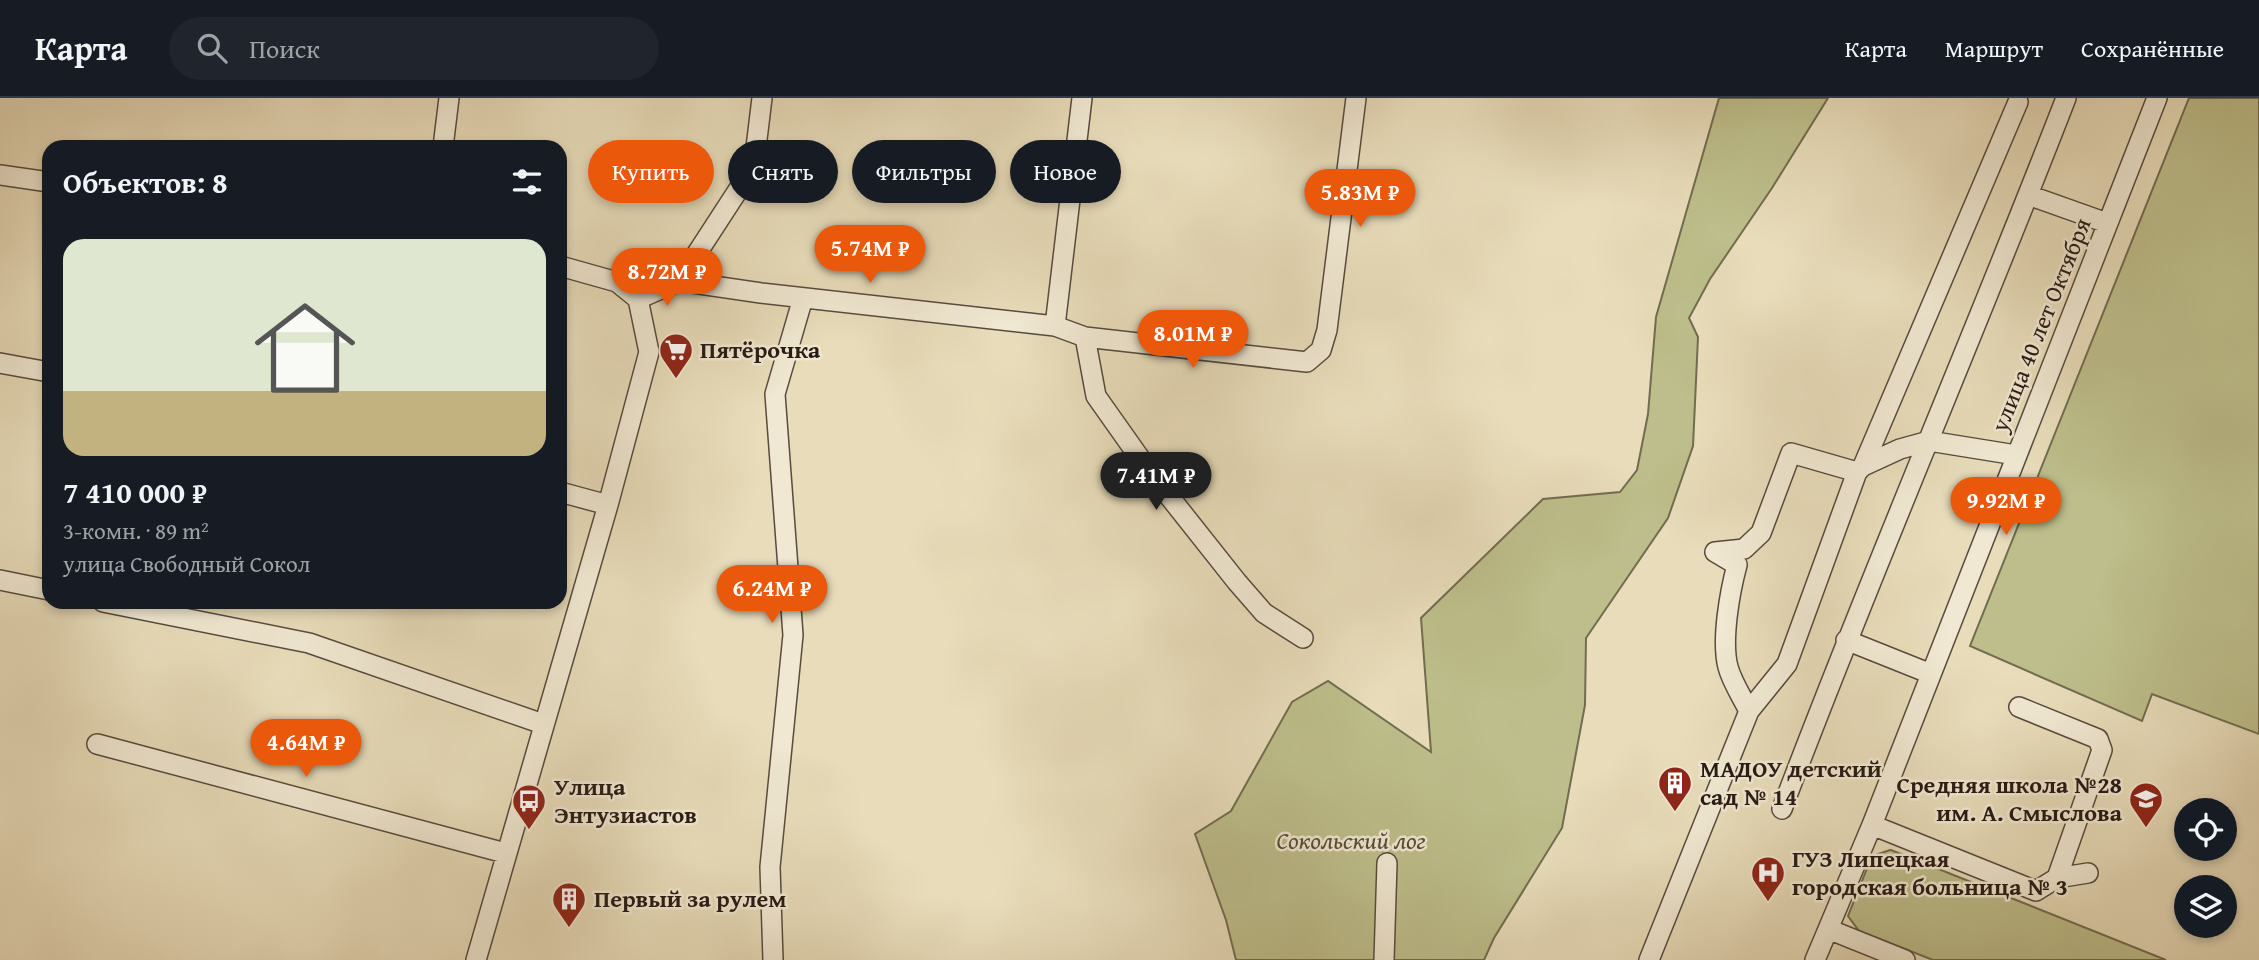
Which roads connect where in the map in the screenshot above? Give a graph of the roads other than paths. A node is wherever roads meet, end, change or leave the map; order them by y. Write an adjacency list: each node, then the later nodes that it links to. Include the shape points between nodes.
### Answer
1 (449, 98): 8 (street)
2 (762, 98): 14 (street, via 755,156 746,178)
3 (1082, 98): 17 (street)
4 (1356, 98): 18 (street, via 1321,350 1307,362)
5 (2066, 98): 11 (street)
6 (2157, 98): 12 (street, улица 40 лет Октября)
7 (2018, 102): 23 (street)
8 (444, 140)
9 (0, 175): 10 (street)
10 (42, 181)
11 (2028, 195): 12 (street); 21 (street)
12 (2108, 223): 22 (street, улица 40 лет Октября)
13 (567, 268): 16 (street, via 617,282)
14 (679, 281): 15 (street); 16 (street)
15 (803, 298): 17 (street); 44 (street, via 775,394 793,635 770,867)
16 (638, 299): 25 (street, via 649,352)
17 (1055, 326): 18 (street)
18 (1085, 337): 29 (street, via 1096,396 1149,471 1264,612)
19 (0, 363): 20 (street)
20 (42, 371)
21 (1929, 441): 22 (street); 23 (street); 30 (street)
22 (2016, 455): 31 (street, улица 40 лет Октября)
23 (1860, 469): 33 (street, via 1787,664); 33 (street, via 1791,453 1761,533 1744,549 1715,552 1737,565 1726,626 1727,666)
24 (567, 494): 25 (street)
25 (608, 505): 34 (street)
26 (0, 580): 27 (street)
27 (42, 589)
28 (138, 609): 34 (street, via 309,643)
29 (1303, 638)
30 (1846, 640): 31 (street); 36 (street)
31 (1931, 674): 37 (street, улица 40 лет Октября)
32 (2019, 708): 41 (street, via 2098,739 2102,750)
33 (1749, 711): 46 (street)
34 (543, 724): 38 (street)
35 (97, 744): 38 (street)
36 (1782, 809)
37 (1872, 825): 41 (street, via 2036,891); 42 (street, улица 40 лет Октября)
38 (505, 853): 43 (street)
39 (1387, 863): 45 (street)
40 (2088, 873): 41 (street)
41 (2057, 878)
42 (1828, 929): 47 (street, улица 40 лет Октября); 48 (street)
43 (476, 960)
44 (773, 960)
45 (1384, 960)
46 (1649, 960)
47 (1815, 960)
48 (1905, 960)

